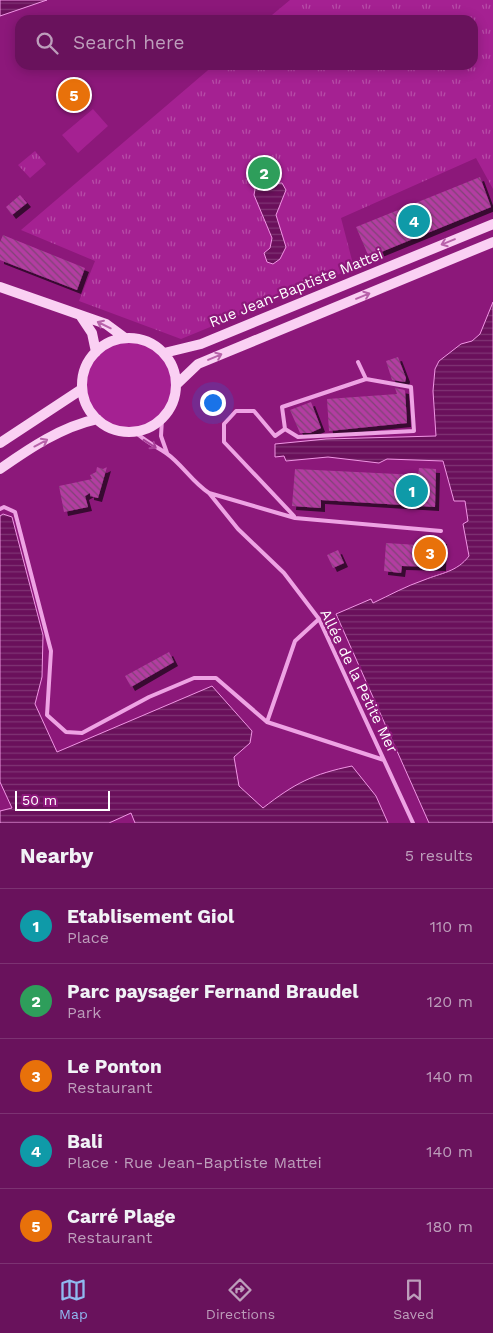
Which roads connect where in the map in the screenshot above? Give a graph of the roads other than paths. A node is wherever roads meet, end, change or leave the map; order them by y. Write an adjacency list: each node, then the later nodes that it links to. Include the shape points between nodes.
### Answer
1 (493, 224): 7 (main road, Rue Jean-Baptiste Mattei, one-way to 7, via 200,344)
2 (493, 242): 10 (main road, one-way to 2, via 198,364)
3 (0, 287): 4 (main road)
4 (80, 316): 5 (main road, one-way to 4, via 106,324); 6 (main road, via 92,333)
5 (125, 338): 6 (main road, via 110,342); 7 (main road, via 153,344)
6 (96, 352): 11 (main road, via 83,375)
7 (164, 353): 10 (main road, via 173,368)
8 (358, 362): 9 (lane)
9 (366, 379): 14 (lane, via 282,406); 14 (lane, via 411,387 414,431 298,437)
10 (176, 385): 12 (main road, via 172,403)
11 (82, 389): 13 (main road, via 87,405); 16 (main road)
12 (162, 418): 15 (main road); 17 (lane, via 161,436)
13 (97, 419): 15 (main road, via 114,429); 18 (main road, one-way to 13, via 77,423)
14 (285, 430): 21 (lane, via 275,436 254,411 236,411 224,424 224,442)
15 (134, 432): 17 (lane, one-way to 17)
16 (0, 443)
17 (167, 454): 19 (lane, Allée de la Petite Mer)
18 (0, 469)
19 (209, 493): 21 (lane, Allée de la Petite Mer); 23 (lane, Allée de la Petite Mer, via 238,529 284,573)
20 (0, 509): 24 (lane, via 4,507 15,512 51,651 47,715 66,732 82,733 194,678 216,678)
21 (295, 518): 22 (lane, Allée de la Petite Mer)
22 (441, 531)
23 (319, 619): 24 (lane, via 295,641); 25 (lane, Allée de la Petite Mer)
24 (267, 722): 25 (lane)
25 (384, 760): 26 (lane, Allée de la Petite Mer)
26 (413, 823)

